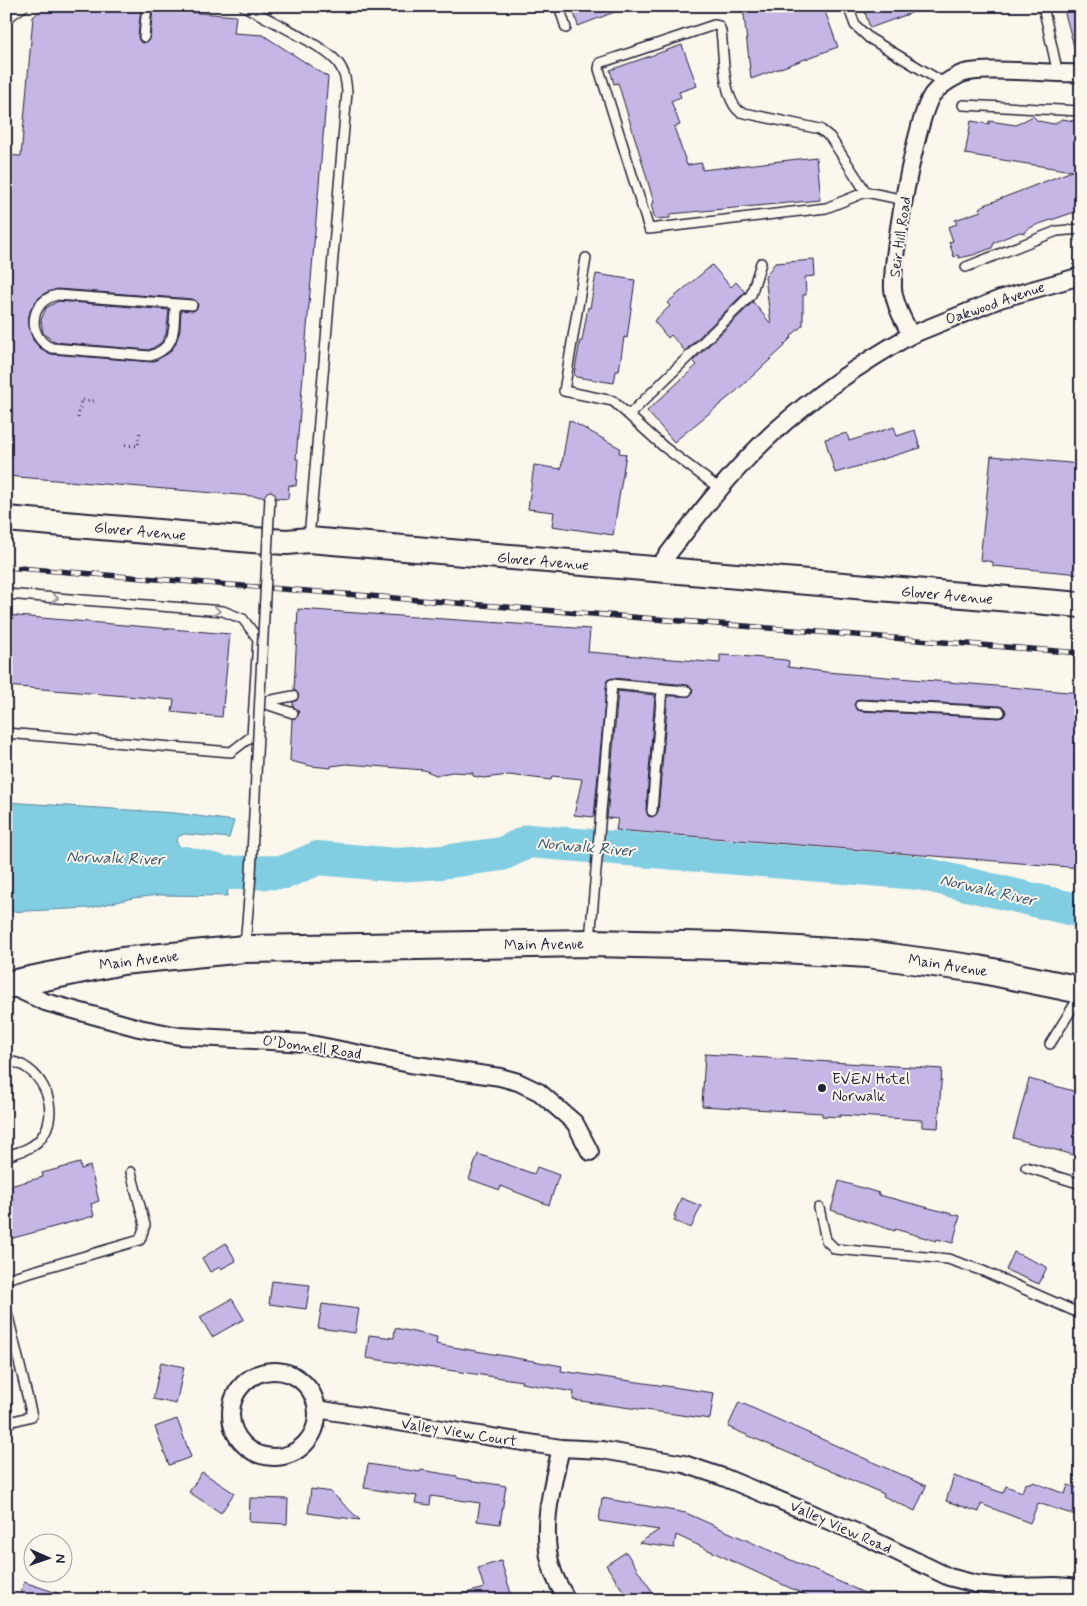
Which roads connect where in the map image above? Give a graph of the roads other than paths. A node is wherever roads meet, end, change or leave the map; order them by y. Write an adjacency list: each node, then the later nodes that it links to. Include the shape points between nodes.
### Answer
1 (24, 6): 7 (lane)
2 (147, 6): 9 (lane)
3 (244, 6): 29 (lane, via 314,46 336,61 345,74 347,92)
4 (559, 6): 8 (lane)
5 (848, 6): 12 (lane, via 855,24 868,38)
6 (1043, 6): 11 (lane)
7 (6, 18)
8 (566, 28)
9 (144, 37)
10 (1081, 73): 11 (street, Seir Hill Road)
11 (1058, 74): 12 (street, Seir Hill Road, via 983,71 962,73)
12 (944, 83): 16 (street, Seir Hill Road, via 932,95 925,112)
13 (963, 105): 14 (lane)
14 (1081, 111)
15 (866, 192): 15 (lane, via 830,137 820,129 734,108 728,90 719,26 600,63 599,69 649,230 826,208); 16 (lane)
16 (905, 200): 24 (street, Seir Hill Road, via 893,277 896,302)
17 (1081, 229): 20 (lane, via 1057,230)
18 (586, 258): 25 (lane, via 564,391 613,401)
19 (761, 263): 25 (lane, via 751,295)
20 (966, 267)
21 (1081, 276): 24 (street, Oakwood Avenue, via 1000,299)
22 (175, 304): 22 (lane, via 58,295 39,304 34,319 37,336 52,348 150,356 162,352 170,343); 23 (lane)
23 (192, 305)
24 (911, 335): 26 (street, via 880,352 774,432)
25 (629, 415): 26 (lane, via 664,447)
26 (720, 489): 30 (street)
27 (270, 497): 36 (lane, bridge)
28 (6, 519): 29 (street, Glover Avenue, via 252,540)
29 (309, 540): 30 (street, Glover Avenue)
30 (655, 571): 32 (street, Glover Avenue)
31 (6, 594): 40 (lane, one-way to 40, via 223,611 243,619 258,639 252,736 231,752)
32 (1081, 605)
33 (662, 689): 34 (lane); 41 (lane); 42 (lane, via 612,684)
34 (687, 691)
35 (294, 696): 36 (lane)
36 (260, 702): 39 (lane); 43 (lane, bridge)
37 (860, 705): 38 (lane)
38 (1000, 712)
39 (292, 713)
40 (6, 733)
41 (652, 811)
42 (590, 943): 43 (main road, Main Avenue); 45 (main road, Main Avenue, via 868,954 960,966)
43 (244, 950): 44 (main road, Main Avenue, via 122,961)
44 (7, 985): 49 (street, O'Donnell Road, via 45,1002 179,1036 306,1043 518,1082 539,1092 575,1123)
45 (1081, 990)
46 (1081, 994): 47 (lane)
47 (1050, 1044)
48 (6, 1061): 50 (lane, via 26,1066 36,1075 45,1088 50,1120 44,1135 33,1146)
49 (590, 1152)
50 (6, 1156)
51 (1026, 1167): 53 (lane)
52 (131, 1172): 55 (lane, via 145,1225 140,1240)
53 (1081, 1184)
54 (818, 1208): 57 (lane, via 826,1240 835,1249 948,1259)
55 (6, 1279)
56 (6, 1308): 59 (lane, via 32,1416)
57 (1081, 1314)
58 (317, 1409): 58 (street, via 314,1396 304,1383 290,1374 273,1371 257,1374 243,1384 234,1398 231,1415 235,1432 245,1445 259,1454 275,1457 292,1454 306,1444 315,1430); 60 (street, Valley View Court)
59 (6, 1422)
60 (561, 1448): 61 (street, Valley View Court); 63 (street, via 548,1526 553,1571)
61 (602, 1450): 62 (street, Valley View Road, via 684,1464 723,1477 858,1533 949,1577 1004,1587)
62 (1081, 1588)
63 (567, 1600)

